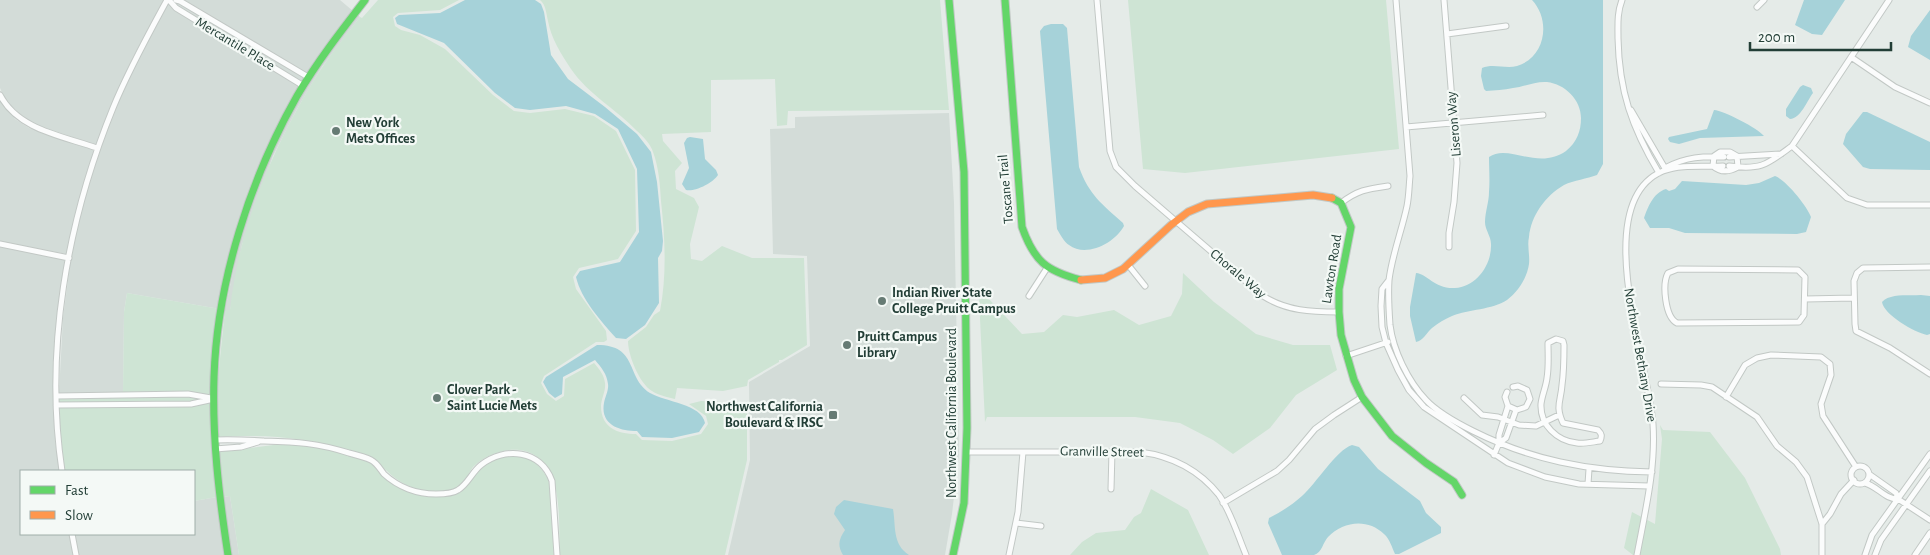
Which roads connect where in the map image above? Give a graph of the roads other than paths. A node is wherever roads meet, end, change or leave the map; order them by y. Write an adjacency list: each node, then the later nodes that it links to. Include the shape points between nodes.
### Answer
1 (168, 0): 17 (street, Mercantile Place); 27 (street, via 135,58)
2 (176, 0): 16 (street, Mercantile Place)
3 (365, 0): 16 (street)
4 (949, 0): 74 (street, Northwest California Boulevard, via 964,172)
5 (1005, 0): 43 (street, Toscane Trail, via 1022,227 1032,252)
6 (1097, 0): 38 (street, via 1112,160 1122,174)
7 (1396, 0): 23 (street)
8 (1444, 0): 14 (street, Liseron Way)
9 (1622, 0): 20 (street, via 1618,15 1619,66)
10 (1764, 0): 12 (street)
11 (1889, 0): 15 (street, Northwest Bethany Drive)
12 (1757, 7)
13 (1506, 26): 14 (street)
14 (1447, 34): 22 (street, Liseron Way)
15 (1851, 57): 19 (street, via 1895,87); 26 (street, Northwest Bethany Drive)
16 (308, 77): 17 (street)
17 (302, 85): 62 (street, via 263,165 239,234 223,305)
18 (0, 94): 27 (street, via 16,116 30,125)
19 (1930, 102)
20 (1628, 105): 24 (street); 25 (street)
21 (1544, 116): 22 (street)
22 (1454, 123): 23 (street); 40 (street, Liseron Way, via 1457,163)
23 (1406, 127): 45 (street, via 1410,176 1408,204)
24 (1649, 139): 25 (street); 33 (street)
25 (1642, 143): 34 (street)
26 (1792, 146): 28 (street, Northwest Bethany Drive); 37 (street, via 1846,198 1868,205)
27 (97, 148): 41 (street)
28 (1782, 154): 30 (street, Northwest Bethany Drive); 32 (street, Northwest Bethany Drive, via 1756,168)
29 (1714, 156): 30 (street, Northwest Bethany Drive); 30 (street, Northwest Bethany Drive, via 1730,152); 31 (street); 33 (street, Northwest Bethany Drive, via 1683,159)
30 (1737, 156): 32 (street)
31 (1713, 166): 32 (street, Northwest Bethany Drive); 32 (street, Northwest Bethany Drive, via 1727,171); 33 (street, Northwest Bethany Drive)
32 (1738, 167)
33 (1666, 170): 34 (street, Northwest Bethany Drive)
34 (1659, 173): 83 (street, Northwest Bethany Drive, via 1638,193 1628,222 1627,282 1649,390 1654,450)
35 (1388, 186): 36 (street, via 1364,189)
36 (1341, 203): 38 (street, via 1313,195 1207,204 1195,207); 50 (street, Lawton Road, via 1351,227)
37 (1930, 205)
38 (1176, 220): 42 (street, Toscane Trail); 50 (street, Chorale Way, via 1273,303 1297,311)
39 (0, 244): 41 (street)
40 (1449, 247)
41 (69, 258): 58 (street, via 60,317)
42 (1129, 266): 43 (street, Toscane Trail, via 1106,277 1079,280); 46 (street)
43 (1047, 268): 47 (street)
44 (1930, 268): 48 (street, via 1861,269 1855,276)
45 (1389, 280): 51 (street); 52 (street, via 1382,290 1381,306)
46 (1145, 286)
47 (1029, 296)
48 (1854, 298): 49 (street); 54 (street, via 1856,330)
49 (1806, 299): 49 (street, via 1805,278 1795,269 1678,269 1668,273 1665,280 1669,316 1680,323 1799,322 1804,315)
50 (1338, 312): 53 (street, Lawton Road)
51 (1393, 340): 52 (street); 72 (street, via 1413,382 1426,400 1462,425)
52 (1386, 343): 53 (street); 77 (street, via 1409,390 1424,407)
53 (1346, 356): 60 (street, Lawton Road)
54 (1930, 374)
55 (1661, 384): 59 (street, via 1706,385)
56 (1513, 387): 65 (street, via 1523,387 1530,398 1526,407)
57 (1507, 392): 64 (street)
58 (56, 396): 62 (street, via 188,394); 63 (street)
59 (1726, 396): 79 (street, via 1745,365 1757,358 1771,355 1821,357 1830,364 1831,375 1820,404 1823,416); 96 (street, via 1757,417 1777,446 1807,476)
60 (1362, 397): 90 (street, Lawton Road, via 1392,436 1454,482); 92 (street, via 1315,429 1277,471)
61 (1464, 398): 67 (street, via 1481,414)
62 (214, 399): 63 (street, via 191,404); 70 (street)
63 (56, 405): 81 (street)
64 (1508, 406): 65 (street); 67 (street)
65 (1516, 410): 68 (street)
66 (1559, 414): 69 (street); 69 (street, via 1563,423 1598,430 1602,437 1600,442 1564,440 1552,433); 69 (street, via 1564,345 1563,341 1556,339 1548,343 1547,378 1541,403)
67 (1504, 418): 68 (street); 72 (street)
68 (1512, 422): 69 (street, via 1528,426); 72 (street, via 1506,438)
69 (1544, 422)
70 (215, 440): 71 (street); 73 (street)
71 (263, 441): 73 (street); 102 (street, via 314,443 354,454 373,461 386,476 402,486 430,494 458,490 478,467 497,456 529,455 542,465 552,481)
72 (1499, 443): 77 (street); 80 (street, via 1552,461)
73 (215, 449): 101 (street)
74 (966, 452): 75 (street, Granville Street); 103 (street, Northwest California Boulevard, via 964,502)
75 (1023, 452): 76 (street, Granville Street); 95 (street)
76 (1112, 452): 89 (street); 92 (street, Granville Street, via 1155,454 1185,465 1208,484)
77 (1494, 454): 87 (street, via 1545,477)
78 (1930, 454): 91 (street)
79 (1856, 467): 84 (street, via 1866,468); 85 (street, via 1852,472)
80 (1589, 468): 83 (street); 87 (street)
81 (62, 470)
82 (1930, 471): 93 (street)
83 (1652, 472): 88 (street, Northwest Bethany Drive)
84 (1869, 474): 86 (street); 91 (street, via 1896,493)
85 (1854, 480): 86 (street); 96 (street)
86 (1865, 483): 91 (street, via 1892,499)
87 (1588, 484): 88 (street)
88 (1649, 486): 106 (street, Northwest Bethany Drive)
89 (1111, 489)
90 (1462, 495)
91 (1898, 499): 93 (street); 108 (street, via 1872,535)
92 (1223, 503): 105 (street, Granville Street)
93 (1906, 504): 94 (street); 109 (street, via 1881,540)
94 (1930, 520)
95 (1016, 523): 97 (street); 104 (street)
96 (1822, 524): 107 (street)
97 (1041, 526)
98 (1930, 533): 110 (street)
99 (72, 535): 100 (street)
100 (76, 555)
101 (228, 555)
102 (558, 555)
103 (953, 555)
104 (1009, 555)
105 (1246, 555)
106 (1637, 555)
107 (1822, 555)
108 (1865, 555)
109 (1875, 555)
110 (1915, 555)

